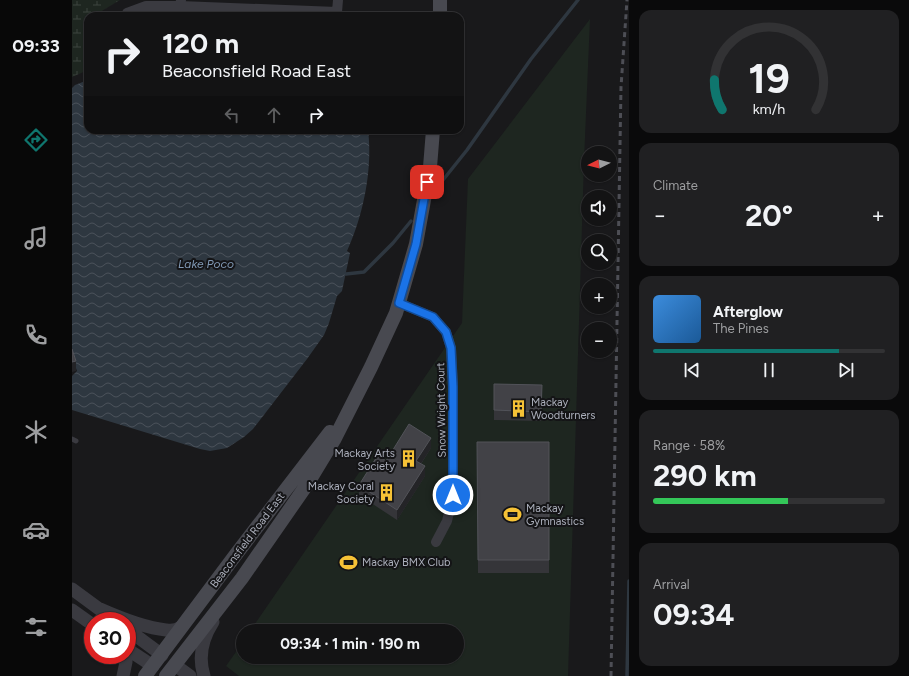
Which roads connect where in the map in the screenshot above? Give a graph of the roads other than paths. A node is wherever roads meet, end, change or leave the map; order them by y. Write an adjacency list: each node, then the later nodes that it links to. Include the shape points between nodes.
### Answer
1 (338, 0): 3 (street, via 337,12)
2 (440, 0): 5 (main road)
3 (180, 3): 4 (street, via 146,6)
4 (130, 12)
5 (440, 12)
6 (434, 134): 7 (main road, Beaconsfield Road East, via 416,244)
7 (399, 303): 8 (main road, Beaconsfield Road East); 9 (street, Snow Wright Court, via 433,317 446,332 451,348 453,495 447,521)
8 (351, 405): 10 (main road, Beaconsfield Road East, via 334,440 308,483); 16 (main road, Beaconsfield Road East)
9 (436, 542)
10 (242, 578): 22 (main road, Beaconsfield Road East); 25 (street, via 206,635 201,657)
11 (72, 588): 12 (street)
12 (100, 609): 14 (street); 16 (street, via 166,630 177,630)
13 (72, 610): 15 (street)
14 (104, 612)
15 (84, 619)
16 (182, 627): 18 (main road, Beaconsfield Road East)
17 (136, 636): 18 (street)
18 (162, 655): 21 (main road, Beaconsfield Road East); 22 (main road)
19 (136, 658): 21 (street)
20 (126, 664): 23 (street)
21 (149, 671): 22 (main road)
22 (169, 672): 24 (street)
23 (123, 676)
24 (190, 676)
25 (204, 676)

